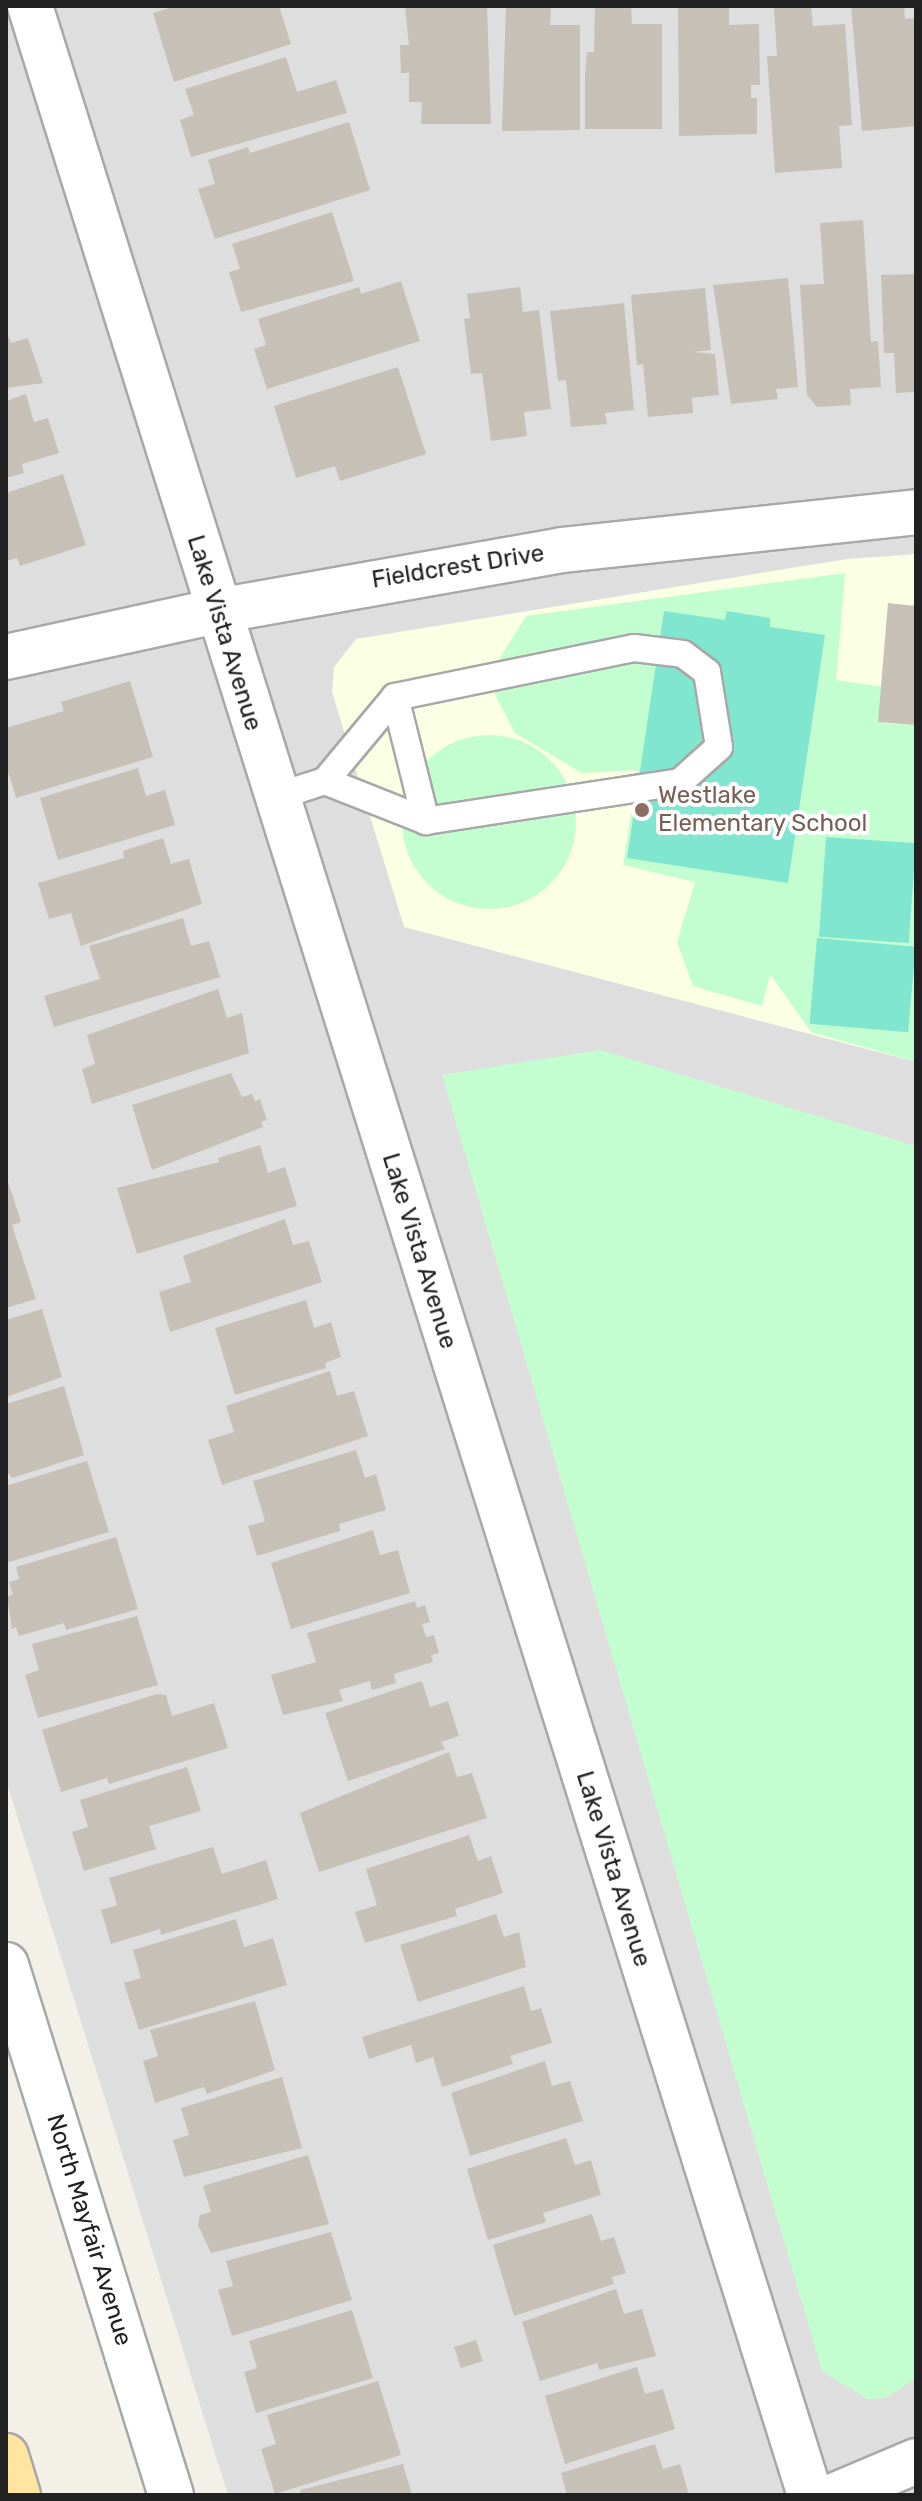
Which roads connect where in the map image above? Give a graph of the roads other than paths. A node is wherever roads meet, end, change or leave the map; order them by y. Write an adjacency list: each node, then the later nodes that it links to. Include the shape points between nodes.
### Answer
1 (30, 6): 3 (street, Lake Vista Avenue)
2 (916, 512): 3 (street, Fieldcrest Drive, via 562,550)
3 (217, 611): 4 (street, Fieldcrest Drive); 7 (street, Lake Vista Avenue)
4 (6, 657)
5 (395, 697): 6 (lane); 8 (lane); 8 (lane, via 634,648 683,654 707,672 719,747 680,782)
6 (325, 781): 7 (lane); 8 (lane)
7 (275, 797): 14 (street, Lake Vista Avenue)
8 (426, 821)
9 (6, 1965): 13 (street, North Mayfair Avenue)
10 (6, 2456): 12 (main road)
11 (916, 2461): 15 (street)
12 (18, 2495)
13 (171, 2495)
14 (810, 2495)
15 (836, 2495)

